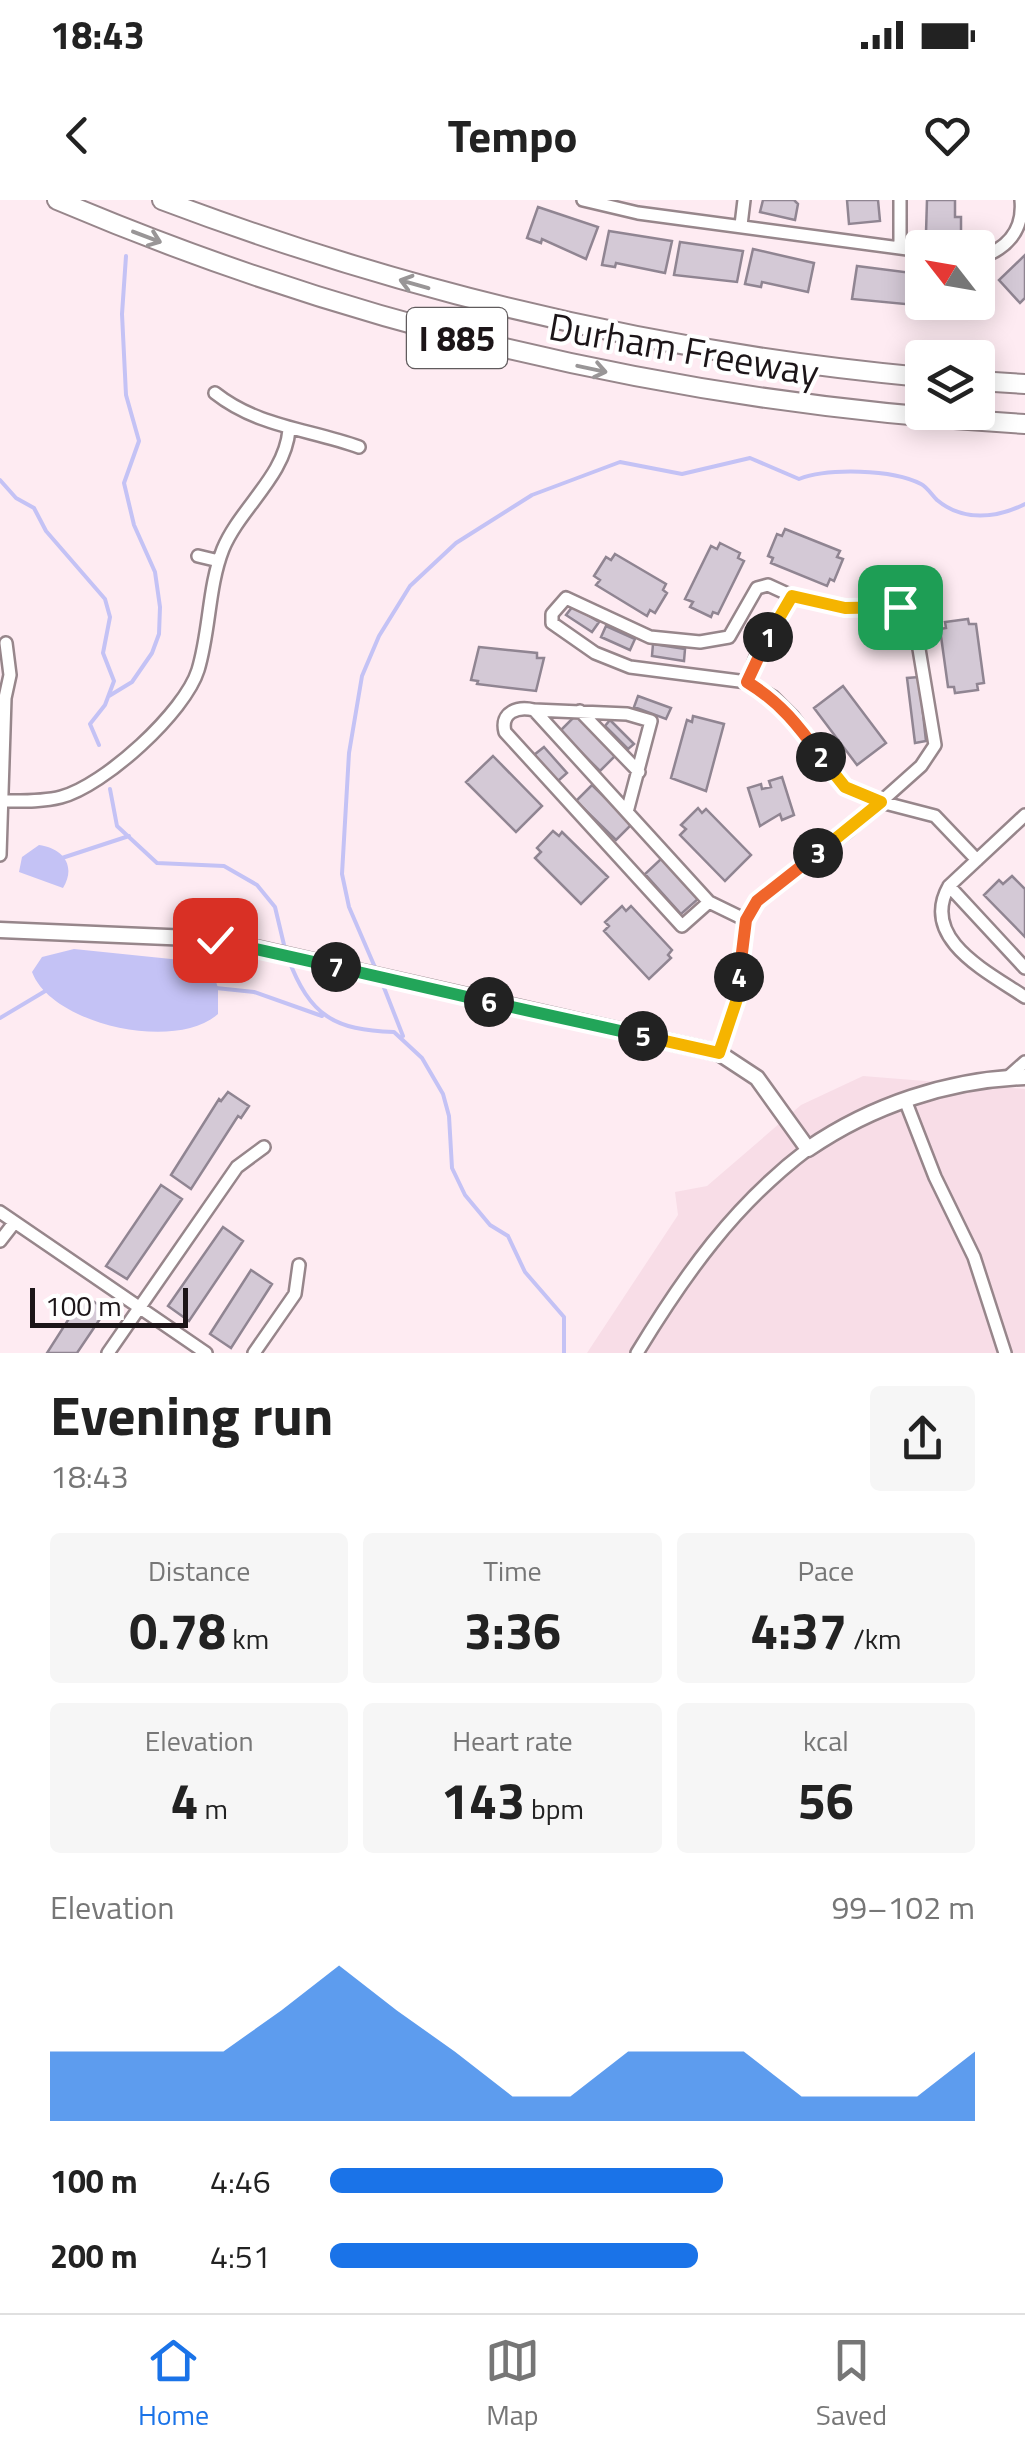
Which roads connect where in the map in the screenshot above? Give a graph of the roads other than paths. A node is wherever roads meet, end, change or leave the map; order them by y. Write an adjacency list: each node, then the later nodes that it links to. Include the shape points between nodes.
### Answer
1 (57, 200): 16 (highway, Durham Freeway / I 885, one-way to 16, via 304,293 530,356 758,398)
2 (162, 200): 12 (highway, Durham Freeway / I 885, one-way to 2, via 726,353 538,316 353,266)
3 (583, 200): 7 (street)
4 (744, 200): 8 (street)
5 (900, 200): 9 (street)
6 (1020, 200): 11 (street, via 1016,235)
7 (609, 204): 8 (street)
8 (740, 225): 9 (street)
9 (900, 248): 10 (street)
10 (905, 248)
11 (995, 252)
12 (905, 375)
13 (995, 382): 14 (highway)
14 (1025, 384)
15 (215, 393): 17 (street)
16 (1025, 424)
17 (290, 430): 18 (street); 20 (street, via 275,470)
18 (359, 447)
19 (198, 556): 20 (street)
20 (219, 561): 27 (street, via 198,671 177,710 78,790)
21 (792, 596): 23 (street); 23 (street, via 768,585 757,588 729,637 700,642 650,638 566,598 552,614 558,630 630,667); 28 (street, via 845,608 900,607 914,619 935,745 922,766)
22 (6, 643): 27 (street, via 10,675)
23 (747, 682): 28 (street, via 793,717 845,787)
24 (534, 710): 25 (street); 29 (street); 34 (street, via 511,712 505,732 656,898 682,926)
25 (580, 711): 26 (street); 26 (street, via 651,721)
26 (638, 772): 29 (street)
27 (1, 801): 31 (street)
28 (881, 802): 32 (street, via 935,816); 35 (street, via 766,892)
29 (627, 812): 34 (street)
30 (1025, 815): 32 (street)
31 (0, 855)
32 (977, 860): 33 (street)
33 (949, 886): 37 (street); 38 (street, via 941,914 951,943)
34 (710, 902): 35 (street)
35 (746, 920): 41 (street, via 737,999)
36 (0, 930): 41 (main road, via 215,940)
37 (1025, 968)
38 (1008, 987): 39 (street); 40 (street)
39 (1025, 997)
40 (1025, 1008)
41 (719, 1053): 47 (main road, via 758,1078)
42 (1025, 1062): 44 (street)
43 (1025, 1077): 44 (main road)
44 (1007, 1078): 45 (main road, via 954,1084)
45 (906, 1100): 47 (main road); 57 (street, via 974,1257)
46 (264, 1147): 52 (street, via 237,1167)
47 (808, 1149): 56 (street, via 750,1196 711,1240)
48 (0, 1212): 49 (street)
49 (14, 1223): 50 (street); 52 (street)
50 (0, 1242)
51 (299, 1264): 55 (street, via 294,1294)
52 (139, 1308): 53 (street); 54 (street)
53 (108, 1353)
54 (206, 1353)
55 (254, 1353)
56 (636, 1353)
57 (1005, 1353)

